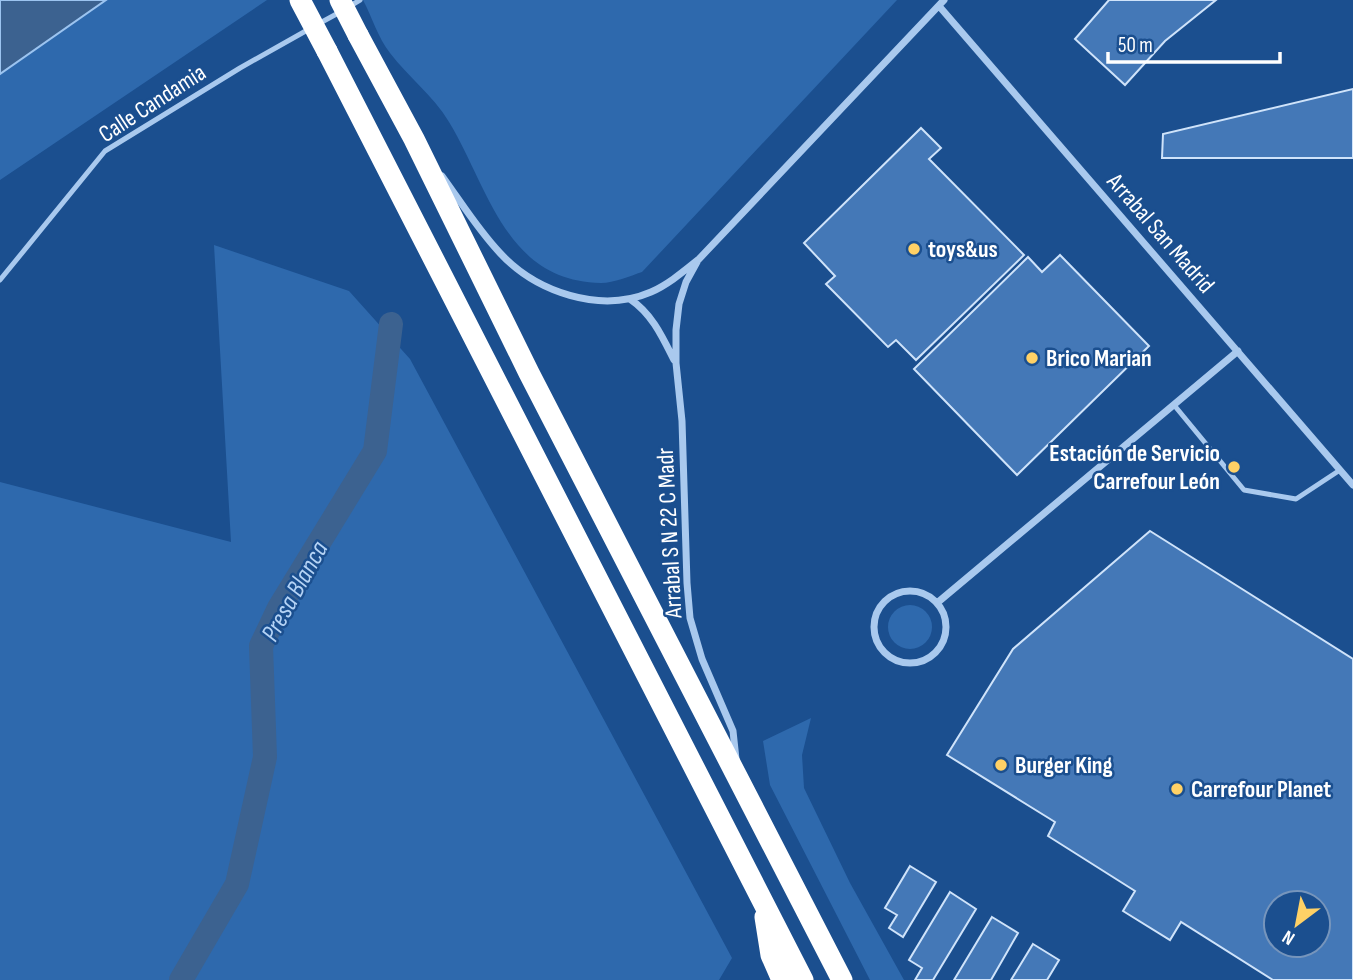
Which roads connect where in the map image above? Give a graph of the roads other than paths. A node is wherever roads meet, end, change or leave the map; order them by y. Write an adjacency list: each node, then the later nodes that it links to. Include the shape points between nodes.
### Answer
1 (300, 0): 16 (highway, bridge)
2 (340, 0): 5 (highway, bridge)
3 (360, 0): 7 (lane, Calle Candamia, via 105,151)
4 (941, 3): 6 (street, Arrabal S N 22 C Madr); 9 (street, Arrabal San Madrid)
5 (414, 139): 8 (street, Arrabal S N 22 C Madr, via 500,253 525,276 584,298); 15 (highway)
6 (699, 259): 8 (street, Arrabal S N 22 C Madr, via 665,285); 10 (street, Arrabal S N 22 C Madr, via 679,304)
7 (0, 280)
8 (630, 299): 10 (street, Arrabal S N 22 C Madr, via 643,307)
9 (1238, 351): 11 (street); 12 (street, Arrabal San Madrid)
10 (676, 363): 15 (street, Arrabal S N 22 C Madr, via 690,618 733,731)
11 (1174, 405): 12 (lane, via 1244,489 1296,499); 14 (street)
12 (1340, 470): 13 (street, Arrabal San Madrid)
13 (1353, 485)
14 (937, 603): 14 (street, via 916,591 892,595 882,604 873,626 881,649 912,664 933,655 941,647 946,624)
15 (737, 777): 19 (highway)
16 (762, 897): 17 (highway, via 771,955); 18 (highway)
17 (782, 980)
18 (803, 980)
19 (842, 980)

